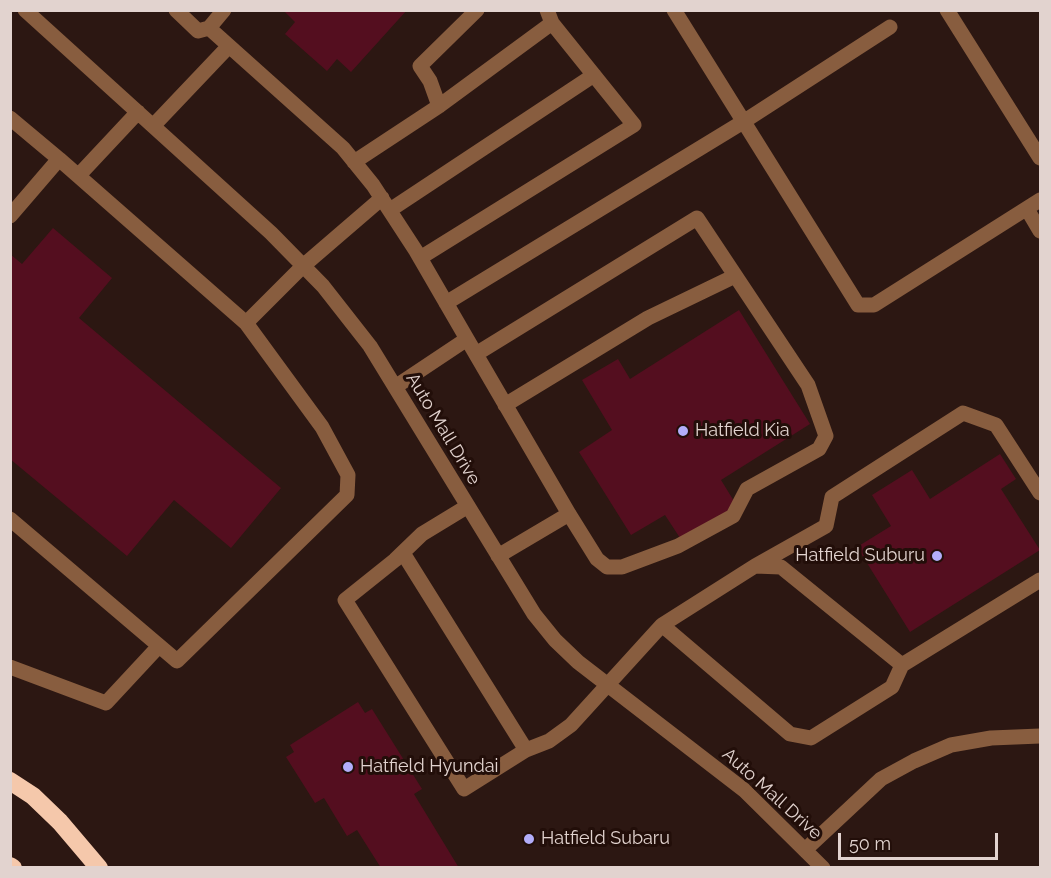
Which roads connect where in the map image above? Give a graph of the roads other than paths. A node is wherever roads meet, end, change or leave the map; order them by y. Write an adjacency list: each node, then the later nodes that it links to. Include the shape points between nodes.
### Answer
1 (25, 10): 13 (street, Auto Mall Drive)
2 (176, 10): 9 (street, via 198,31)
3 (224, 10): 9 (street)
4 (477, 10): 12 (street, via 420,66)
5 (674, 10): 15 (street)
6 (947, 10): 17 (street)
7 (550, 17): 11 (street); 12 (street)
8 (890, 27): 15 (street)
9 (209, 28): 10 (street)
10 (229, 46): 16 (street); 19 (street)
11 (594, 75): 22 (street); 26 (street, via 633,125)
12 (439, 106): 19 (street)
13 (138, 112): 16 (street, Auto Mall Drive); 20 (street)
14 (10, 118): 18 (street)
15 (743, 122): 23 (street, via 858,305 874,305); 29 (street)
16 (153, 126): 27 (street, Auto Mall Drive)
17 (1041, 158)
18 (59, 159): 20 (street); 24 (street)
19 (354, 162): 22 (street)
20 (79, 175): 30 (street)
21 (1041, 200): 23 (street)
22 (386, 204): 26 (street); 27 (street)
23 (1027, 209): 25 (street)
24 (10, 216)
25 (1041, 231)
26 (420, 258): 29 (street)
27 (303, 266): 30 (street); 33 (street, Auto Mall Drive, via 351,318)
28 (735, 276): 32 (street, via 697,218); 34 (street, via 648,318); 37 (street, via 808,385 826,436 819,449 747,489 733,516 678,546 622,567 607,567 597,559)
29 (446, 303): 31 (street)
30 (246, 323): 44 (street, via 322,427 348,475 346,495 177,661)
31 (467, 339): 32 (street); 33 (street)
32 (476, 354): 34 (street)
33 (395, 387): 36 (street, Auto Mall Drive)
34 (505, 405): 37 (street)
35 (1041, 493): 41 (street, via 996,425 963,413 832,497 826,526)
36 (468, 506): 39 (street, via 422,534); 40 (street, Auto Mall Drive)
37 (569, 514): 40 (street)
38 (10, 519): 44 (street)
39 (403, 553): 49 (street); 49 (street, via 345,600 457,780 464,789)
40 (498, 556): 47 (street, Auto Mall Drive, via 555,640)
41 (755, 566): 43 (street); 45 (street, via 781,567)
42 (1041, 580): 45 (street)
43 (662, 625): 45 (street, via 790,734 811,738 892,687); 47 (street)
44 (159, 646): 46 (street, via 106,703)
45 (902, 665)
46 (10, 668)
47 (608, 685): 49 (street, via 572,725 549,741); 51 (street, Auto Mall Drive, via 744,790)
48 (1041, 736): 51 (street, via 951,745 915,761 881,780)
49 (526, 750)
50 (10, 781): 52 (highway, via 60,822)
51 (806, 849): 53 (street, Auto Mall Drive)
52 (99, 867)
53 (823, 867)

